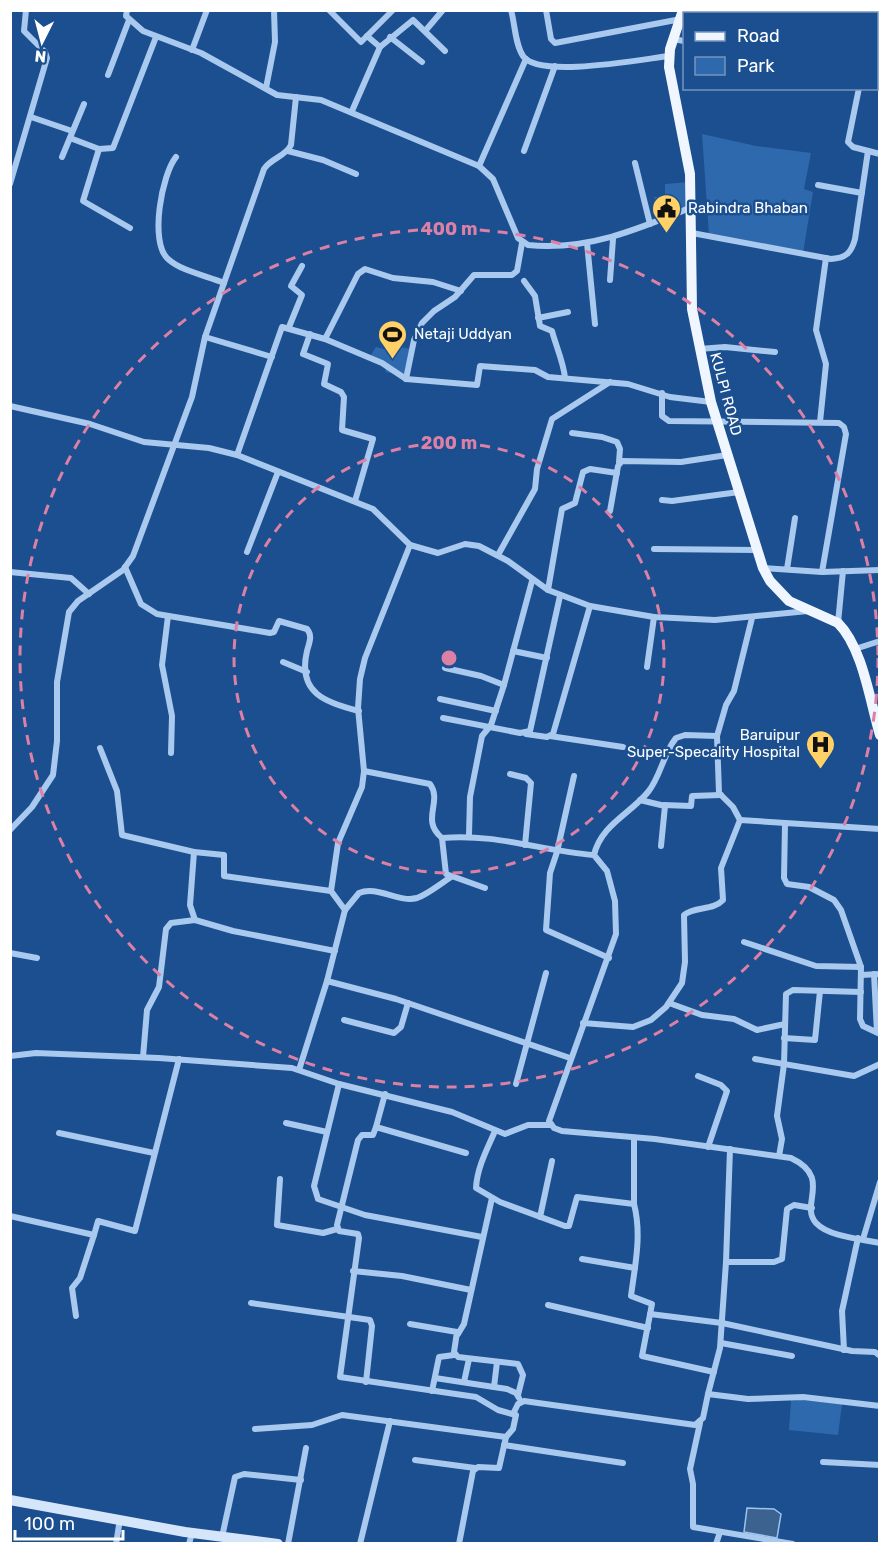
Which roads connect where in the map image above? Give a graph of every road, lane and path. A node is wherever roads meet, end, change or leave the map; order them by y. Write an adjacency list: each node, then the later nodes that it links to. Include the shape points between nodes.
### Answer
1 (26, 10): 30 (street, via 24,31 47,57)
2 (127, 10): 11 (street)
3 (207, 10): 18 (street)
4 (274, 10): 25 (street, via 275,42)
5 (329, 10): 13 (street, via 362,42)
6 (393, 10): 13 (street)
7 (443, 10): 12 (street)
8 (511, 10): 21 (street)
9 (546, 10): 10 (street, via 555,43)
10 (682, 15): 16 (main road, KULPI ROAD)
11 (129, 20): 14 (street); 24 (street)
12 (426, 30): 15 (street, via 411,20); 19 (street)
13 (368, 36): 17 (street)
14 (156, 37): 18 (street); 32 (street, via 115,145)
15 (390, 37): 17 (street); 22 (street)
16 (679, 40): 20 (main road, KULPI ROAD)
17 (380, 47): 29 (street)
18 (192, 50): 25 (street)
19 (445, 51)
20 (669, 56): 23 (street, via 572,68); 45 (main road, KULPI ROAD, via 670,79 687,145)
21 (526, 59): 23 (street); 40 (street)
22 (422, 62)
23 (555, 66): 34 (street)
24 (108, 75)
25 (266, 88): 27 (street, via 277,95)
26 (859, 90): 35 (street, via 848,142)
27 (296, 97): 29 (street, via 321,100); 33 (street)
28 (84, 104): 31 (street)
29 (352, 111): 40 (street)
30 (31, 117): 31 (street); 42 (street)
31 (71, 135): 32 (street); 37 (street)
32 (99, 149): 47 (street, via 83,201)
33 (288, 151): 41 (street); 56 (street, via 264,169)
34 (524, 151)
35 (868, 151): 36 (street); 44 (street)
36 (879, 154)
37 (62, 157)
38 (176, 157): 56 (street, via 166,171 162,189 159,234 164,253 174,262)
39 (635, 163): 46 (street)
40 (479, 166): 50 (street, via 498,187)
41 (356, 174)
42 (10, 184)
43 (818, 185): 44 (street)
44 (862, 193): 52 (street, via 852,248 842,258)
45 (692, 207): 46 (street); 48 (main road, KULPI ROAD)
46 (650, 225): 49 (street)
47 (130, 228)
48 (692, 234): 52 (street); 65 (main road, KULPI ROAD, via 692,309)
49 (612, 238): 51 (street); 55 (street)
50 (522, 243): 51 (street); 57 (street, via 517,270 512,275 477,274)
51 (587, 243): 60 (street)
52 (826, 258): 75 (street, via 816,330 826,364)
53 (302, 266): 61 (street, via 291,286 302,295)
54 (524, 280): 59 (street, via 535,296)
55 (610, 280)
56 (224, 283): 63 (street)
57 (461, 291): 64 (street, via 364,269); 69 (street, via 422,323 414,340)
58 (568, 312): 59 (street)
59 (538, 318): 68 (street, via 540,326 552,332)
60 (595, 324)
61 (289, 327): 62 (street); 67 (street, via 280,328)
62 (310, 334): 64 (street); 85 (street, via 303,354 328,364 324,384 344,397 342,430 373,439)
63 (205, 338): 67 (street); 77 (street, via 194,389)
64 (325, 339): 69 (street, via 382,363)
65 (699, 349): 66 (street, via 725,347); 72 (main road, KULPI ROAD)
66 (775, 352)
67 (272, 357): 78 (street)
68 (565, 378): 69 (street, via 548,377 535,370 480,366 477,386); 70 (street)
69 (406, 379)
70 (611, 382): 71 (street); 92 (street, via 552,419 537,469 536,489)
71 (662, 393): 72 (street); 74 (street, via 664,420)
72 (711, 402): 74 (main road, KULPI ROAD)
73 (10, 406): 77 (street, via 90,424 144,442)
74 (717, 422): 75 (street); 79 (main road, KULPI ROAD)
75 (820, 422): 99 (street, via 839,423 846,434)
76 (572, 433): 80 (street, via 617,442)
77 (174, 444): 78 (street); 93 (street, via 133,556)
78 (237, 455): 81 (street)
79 (727, 455): 80 (street, via 681,462); 83 (main road, KULPI ROAD)
80 (619, 462): 82 (street)
81 (278, 472): 85 (street); 91 (street)
82 (617, 473): 86 (street); 101 (street, via 590,469 583,472 575,503 562,508)
83 (739, 492): 84 (street); 90 (main road, KULPI ROAD)
84 (662, 500)
85 (355, 501): 88 (street, via 379,512)
86 (610, 512)
87 (795, 518): 95 (street)
88 (410, 545): 92 (street, via 438,553 472,544); 122 (street, via 365,658 358,688)
89 (654, 549): 90 (street)
90 (757, 550): 94 (main road, KULPI ROAD)
91 (247, 552)
92 (498, 555): 100 (street)
93 (125, 567): 102 (street); 106 (street, via 141,604)
94 (763, 568): 95 (street); 105 (main road, KULPI ROAD, via 781,595)
95 (787, 569): 99 (street)
96 (879, 570): 97 (street)
97 (843, 571): 99 (street); 109 (street)
98 (10, 572): 102 (street, via 71,578)
99 (822, 572)
100 (532, 581): 101 (street); 112 (street)
101 (548, 590): 103 (street)
102 (89, 594): 142 (street, via 68,616 57,682 53,776)
103 (560, 596): 104 (street); 113 (street)
104 (590, 606): 107 (street); 128 (street)
105 (812, 611): 108 (street); 109 (main road, KULPI ROAD)
106 (168, 616): 117 (street, via 267,633 274,632 280,620 307,628); 132 (street, via 162,665 172,716)
107 (654, 617): 108 (street, via 715,621); 115 (street)
108 (752, 618): 129 (street, via 734,691)
109 (838, 623): 111 (main road)
110 (879, 641): 111 (street)
111 (855, 649): 120 (main road)
112 (513, 651): 113 (street); 118 (street)
113 (547, 658): 126 (street, via 532,726)
114 (283, 662): 117 (street)
115 (647, 667)
116 (445, 668): 118 (street)
117 (307, 672): 122 (street, via 313,691 330,704)
118 (504, 686): 123 (street)
119 (879, 689): 120 (street)
120 (868, 693): 127 (main road)
121 (440, 699): 123 (street)
122 (359, 711): 133 (street)
123 (496, 711): 125 (street)
124 (442, 718): 125 (street)
125 (491, 725): 126 (street); 143 (street, via 482,736 472,785)
126 (526, 734): 128 (street)
127 (879, 735)
128 (550, 736): 130 (street)
129 (717, 736): 136 (street, via 717,786); 137 (street, via 676,738 657,778)
130 (623, 747)
131 (100, 748): 147 (street, via 117,791 122,835)
132 (171, 753)
133 (364, 771): 144 (street, via 430,784 434,792 432,825); 152 (street, via 362,787 338,843)
134 (510, 774): 145 (street, via 531,783)
135 (574, 776): 148 (street)
136 (721, 795): 138 (street, via 692,796 691,806); 139 (street)
137 (640, 800): 138 (street); 149 (street, via 609,828)
138 (664, 805): 146 (street)
139 (741, 820): 140 (street); 167 (street, via 721,868 723,900 684,915 684,974)
140 (785, 824): 141 (street); 160 (street, via 787,884 809,887 834,900)
141 (879, 829)
142 (10, 830)
143 (469, 835): 144 (street); 145 (street)
144 (442, 838): 150 (street, via 444,871)
145 (525, 845): 148 (street)
146 (661, 846)
147 (194, 852): 152 (street, via 224,855 224,876); 154 (street, via 190,905)
148 (557, 852): 149 (street); 159 (street, via 550,873 546,930)
149 (594, 855): 159 (street, via 608,871 615,902 616,934)
150 (451, 877): 151 (street); 153 (street, via 409,899 363,891)
151 (484, 888)
152 (331, 891): 153 (street)
153 (345, 910): 156 (street)
154 (195, 920): 156 (street); 176 (street, via 171,923 166,929 159,987 147,1010)
155 (744, 942): 160 (street, via 816,966)
156 (334, 951): 164 (street)
157 (10, 953): 158 (street)
158 (37, 958)
159 (609, 958): 170 (street)
160 (861, 967): 163 (street)
161 (546, 973): 174 (street)
162 (877, 974): 163 (street); 172 (street)
163 (861, 975): 166 (street)
164 (327, 981): 168 (street); 182 (street)
165 (820, 991): 166 (street); 171 (street, via 788,991); 173 (street, via 815,1040)
166 (861, 992): 172 (street, via 860,1019 863,1026)
167 (669, 1003): 170 (street, via 651,1020 633,1027); 171 (street, via 702,1015 734,1019 757,1030)
168 (408, 1004): 169 (street, via 401,1027 394,1033); 174 (street)
169 (344, 1020)
170 (583, 1023): 177 (street)
171 (784, 1024): 173 (street)
172 (878, 1033)
173 (784, 1038): 180 (street)
174 (527, 1043): 177 (street); 185 (street)
175 (10, 1056): 176 (street, via 36,1053)
176 (143, 1057): 178 (street)
177 (570, 1058): 188 (street)
178 (179, 1059): 182 (street); 196 (street)
179 (755, 1059): 180 (street)
180 (784, 1064): 181 (street, via 854,1076); 198 (street, via 777,1116 782,1139)
181 (879, 1065)
182 (299, 1070): 184 (street)
183 (698, 1076): 194 (street, via 722,1085 726,1091)
184 (339, 1084): 186 (street); 191 (street)
185 (516, 1084)
186 (385, 1094): 189 (street); 190 (street, via 452,1112)
187 (286, 1123): 191 (street)
188 (551, 1125): 190 (street, via 528,1125 511,1134); 193 (street, via 562,1131)
189 (376, 1127): 197 (street); 204 (street, via 373,1135 362,1135 358,1140)
190 (495, 1131): 202 (street, via 477,1184)
191 (327, 1132): 204 (street, via 315,1195)
192 (59, 1133): 196 (street)
193 (634, 1138): 194 (street); 203 (street)
194 (708, 1147): 195 (street)
195 (730, 1149): 198 (street); 214 (street)
196 (154, 1153): 209 (street, via 135,1231 98,1221)
197 (466, 1153)
198 (779, 1155): 205 (street, via 809,1170 814,1184)
199 (552, 1161): 207 (street)
200 (280, 1179): 208 (street, via 277,1225 323,1233)
201 (879, 1182): 211 (street)
202 (492, 1198): 207 (street); 210 (street)
203 (634, 1204): 207 (street, via 581,1197 576,1201 569,1226); 215 (street, via 638,1227)
204 (341, 1208): 208 (street); 210 (street)
205 (812, 1208): 211 (street, via 818,1225); 214 (street, via 794,1205 787,1209 782,1259)
206 (10, 1216): 209 (street)
207 (540, 1217)
208 (338, 1229): 216 (street, via 358,1234)
209 (94, 1235): 221 (street, via 80,1278 72,1288)
210 (482, 1237): 217 (street)
211 (860, 1239): 212 (street); 228 (street, via 842,1306)
212 (879, 1243)
213 (582, 1259): 215 (street)
214 (726, 1262): 223 (street)
215 (635, 1268): 220 (street, via 631,1296 652,1304)
216 (353, 1271): 217 (street, via 386,1273); 222 (street)
217 (471, 1290): 226 (street)
218 (251, 1303): 222 (street)
219 (548, 1305): 225 (street)
220 (650, 1314): 223 (street); 225 (street)
221 (76, 1316)
222 (347, 1316): 236 (street, via 372,1323); 236 (street, via 339,1374 342,1380)
223 (722, 1323): 227 (street); 228 (street)
224 (410, 1324): 226 (street)
225 (648, 1328): 234 (street, via 642,1352 645,1359)
226 (458, 1334): 229 (street)
227 (720, 1343): 230 (street); 234 (street)
228 (844, 1350): 231 (street, via 875,1352)
229 (454, 1355): 232 (street); 235 (street, via 439,1357)
230 (792, 1356)
231 (879, 1356)
232 (469, 1359): 233 (street); 237 (street)
233 (497, 1362): 238 (street); 241 (street, via 518,1364 523,1375)
234 (714, 1372): 240 (street)
235 (435, 1378): 237 (street); 239 (street)
236 (366, 1382): 239 (street)
237 (464, 1383): 238 (street)
238 (494, 1387): 241 (street, via 512,1390)
239 (432, 1391): 243 (street, via 480,1398 498,1410)
240 (708, 1394): 242 (street, via 748,1399 803,1397); 245 (street)
241 (519, 1398): 243 (street); 245 (street, via 678,1424)
242 (879, 1406)
243 (514, 1412): 247 (street, via 513,1429)
244 (390, 1421): 246 (street, via 342,1415 318,1424); 247 (street); 264 (street)
245 (700, 1423): 258 (street, via 690,1469 692,1525)
246 (255, 1429)
247 (506, 1437): 248 (street)
248 (504, 1445): 252 (street); 254 (street, via 499,1468)
249 (306, 1448): 255 (street)
250 (415, 1461): 254 (street)
251 (822, 1462): 253 (street)
252 (623, 1463)
253 (879, 1466)
254 (475, 1468): 265 (street)
255 (301, 1480): 259 (street, via 244,1474 235,1477); 263 (street)
256 (10, 1500): 257 (main road)
257 (121, 1518): 260 (main road); 261 (street)
258 (720, 1532): 266 (street); 267 (street)
259 (222, 1537): 260 (main road); 262 (main road)
260 (190, 1538)
261 (116, 1544)
262 (278, 1544)
263 (288, 1544)
264 (360, 1544)
265 (459, 1544)
266 (716, 1544)
267 (793, 1544)

